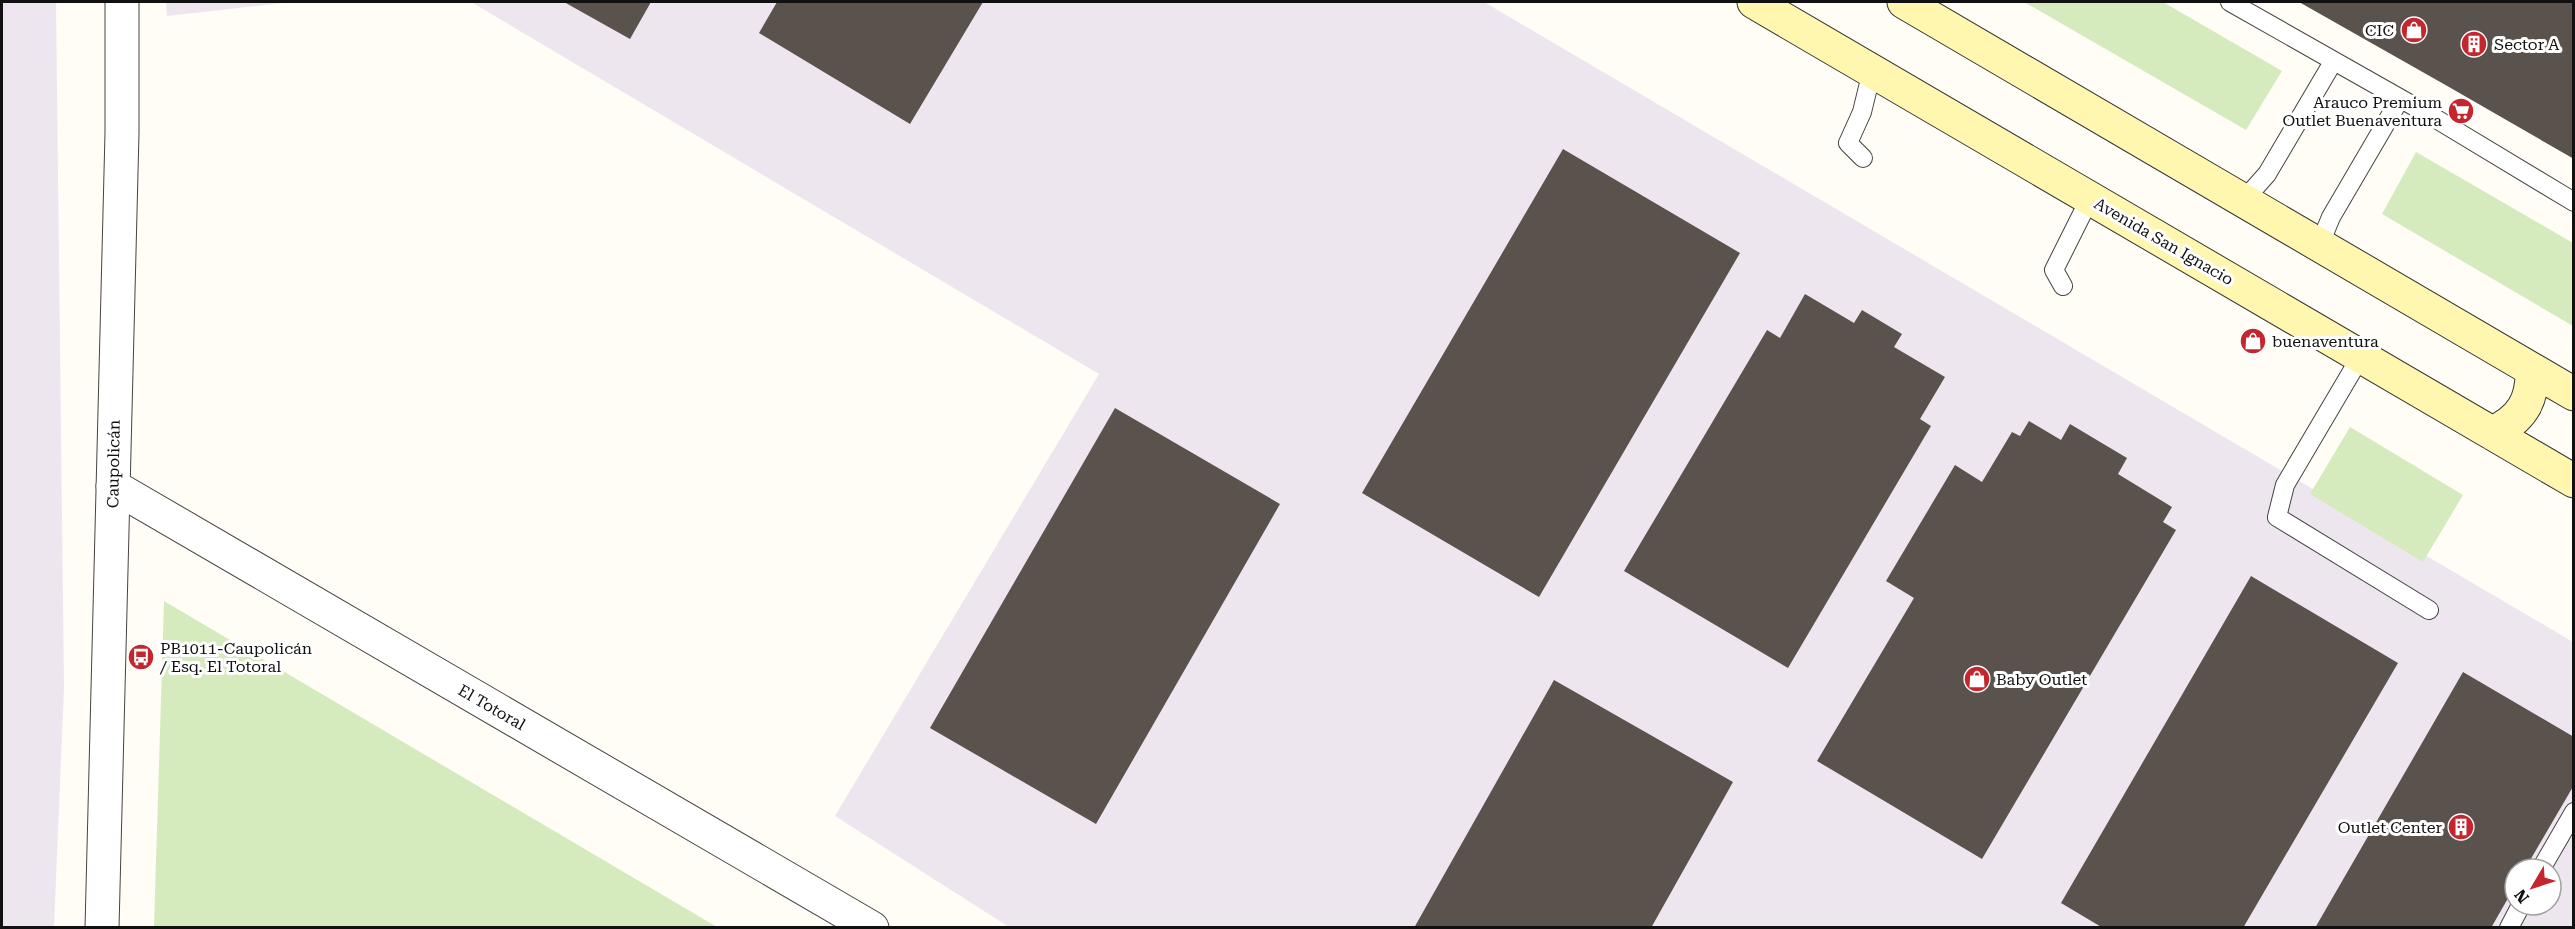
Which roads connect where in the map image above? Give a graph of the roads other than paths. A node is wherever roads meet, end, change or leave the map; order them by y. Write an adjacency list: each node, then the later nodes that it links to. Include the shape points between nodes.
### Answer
1 (122, 2): 19 (street, Caupolicán)
2 (1754, 2): 6 (main road, Avenida San Ignacio)
3 (1904, 2): 10 (main road)
4 (2230, 2): 5 (lane)
5 (2333, 62): 7 (lane); 10 (lane, via 2267,174)
6 (1872, 71): 8 (lane, via 1862,112 1848,143); 9 (main road, Avenida San Ignacio)
7 (2400, 99): 11 (lane); 12 (lane, via 2331,217)
8 (1863, 158)
9 (2090, 198): 13 (lane, via 2054,270); 14 (main road, Avenida San Ignacio)
10 (2243, 201): 12 (main road)
11 (2574, 202)
12 (2319, 246): 15 (main road)
13 (2063, 286)
14 (2361, 356): 17 (main road, Avenida San Ignacio); 20 (lane, via 2285,485 2277,517)
15 (2532, 370): 16 (main road); 17 (main road, via 2532,390 2524,410 2516,420)
16 (2574, 394)
17 (2492, 433): 18 (main road, Avenida San Ignacio)
18 (2574, 481)
19 (112, 486): 23 (street, Caupolicán); 24 (street, El Totoral)
20 (2429, 610)
21 (2574, 812): 22 (lane)
22 (2548, 857)
23 (102, 927)
24 (872, 927)

